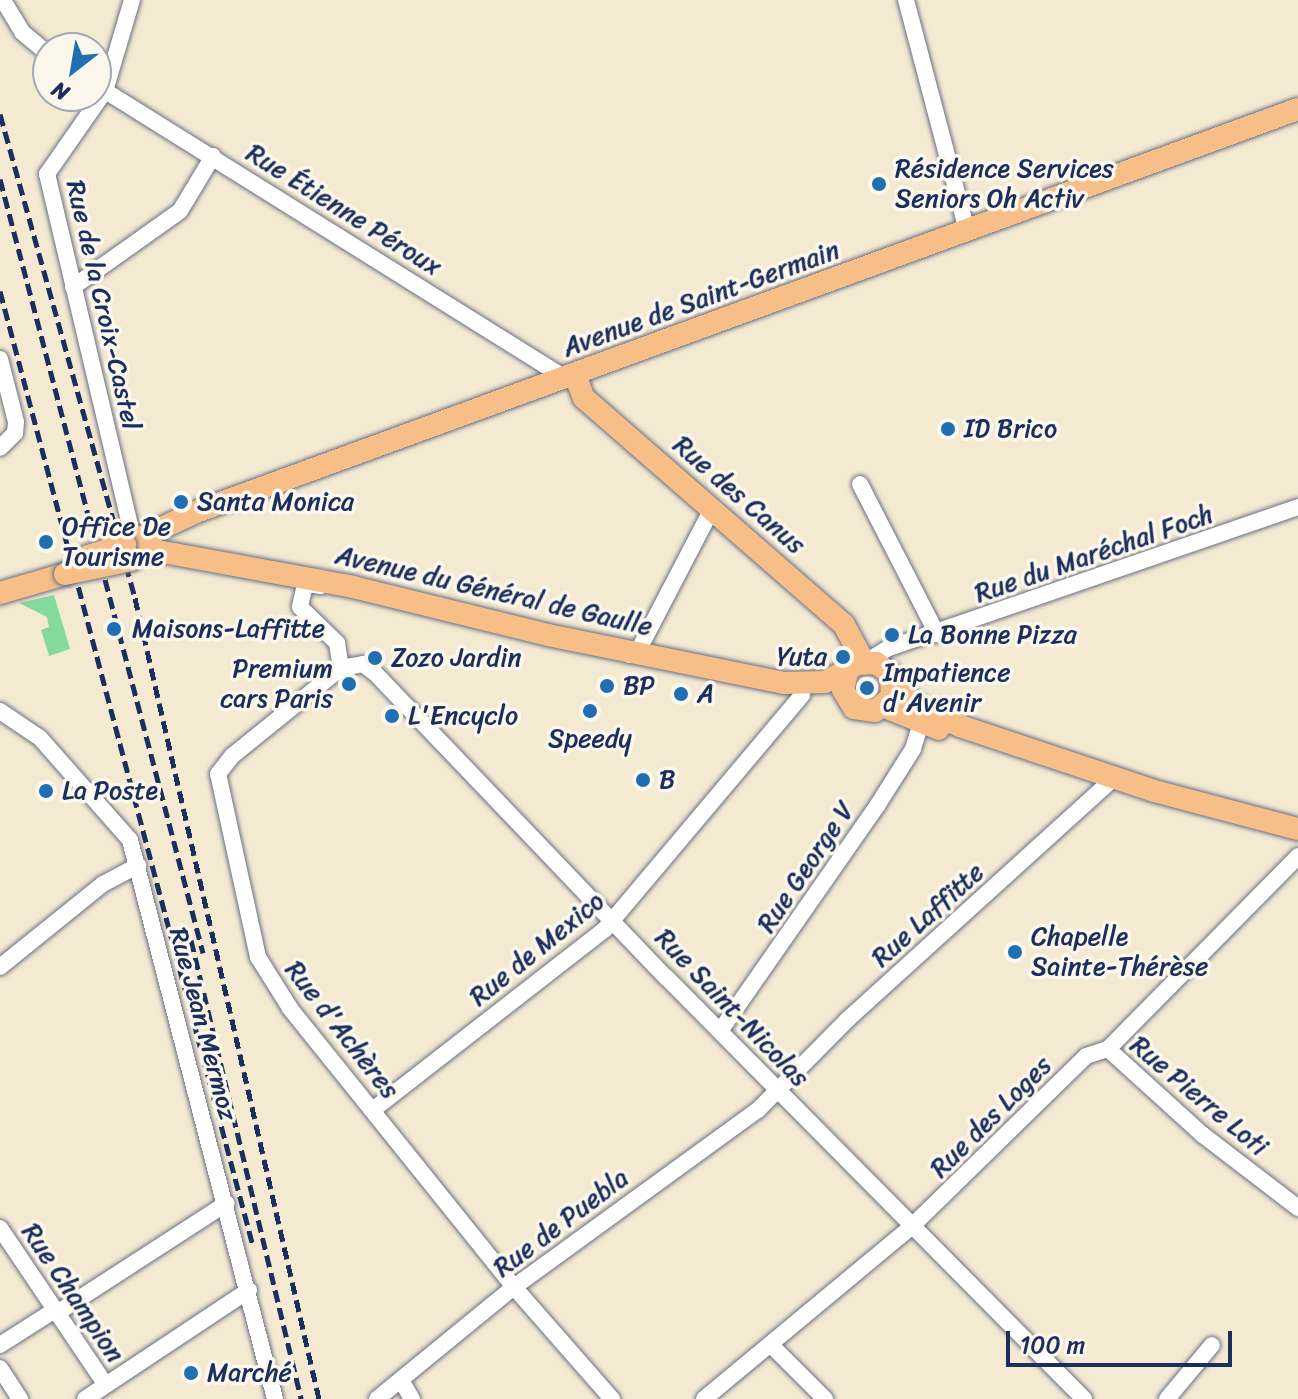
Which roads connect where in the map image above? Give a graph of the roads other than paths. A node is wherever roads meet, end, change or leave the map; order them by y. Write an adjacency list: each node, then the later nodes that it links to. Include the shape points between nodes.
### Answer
1 (3, 0): 4 (street)
2 (132, 0): 5 (street, Rue de la Croix-Castel)
3 (906, 0): 10 (street)
4 (32, 40)
5 (112, 55)
6 (112, 95): 9 (street, Rue Étienne Péroux)
7 (1298, 109): 10 (main road, Avenue de Saint-Germain)
8 (85, 112): 11 (street, Rue de la Croix-Castel, via 47,174)
9 (213, 156): 11 (street, via 180,211); 13 (street, Rue Étienne Péroux)
10 (967, 231): 13 (main road, Avenue de Saint-Germain)
11 (73, 287): 18 (street, Rue de la Croix-Castel, via 130,525)
12 (0, 359): 14 (street, via 16,422 15,433)
13 (570, 376): 17 (main road, Rue des Canus, via 584,398); 18 (main road, Avenue de Saint-Germain, via 196,512)
14 (0, 448)
15 (860, 484): 24 (street)
16 (1298, 507): 24 (street, Rue du Maréchal Foch)
17 (712, 509): 27 (street); 28 (main road, Rue des Canus, via 844,625)
18 (129, 553): 19 (main road, bridge); 21 (main road, Avenue du Général de Gaulle); 22 (main road, Avenue du Général de Gaulle)
19 (63, 568): 20 (main road); 23 (main road)
20 (0, 580)
21 (346, 586): 22 (street, via 310,584); 27 (main road, Avenue du Général de Gaulle)
22 (304, 589): 26 (main road, Avenue du Général de Gaulle); 29 (street, via 300,607 337,643)
23 (0, 593)
24 (937, 634): 25 (street, Rue du Maréchal Foch)
25 (905, 645): 28 (street, Rue du Maréchal Foch); 30 (street)
26 (560, 647): 27 (street); 31 (main road, Avenue du Général de Gaulle)
27 (637, 653): 28 (main road, Avenue du Général de Gaulle, via 807,686)
28 (859, 665): 30 (main road); 32 (main road)
29 (341, 668): 42 (street, Rue Saint-Nicolas, via 363,664 375,673); 47 (street, Rue d'Achères, via 232,756 218,774 218,786 258,957 290,1008)
30 (890, 689): 32 (main road, Avenue du Général de Gaulle, via 864,712); 34 (main road); 35 (main road, via 940,719)
31 (802, 695): 32 (main road, Avenue du Général de Gaulle); 42 (street, Rue de Mexico)
32 (847, 699)
33 (0, 711): 41 (street, Rue Jean Mermoz, via 63,761 123,828)
34 (921, 723): 35 (main road); 44 (street, Rue George V, via 913,749 877,806)
35 (1083, 769): 36 (main road)
36 (1114, 778): 37 (main road); 46 (street, Rue Laffitte, via 847,1020)
37 (1154, 791): 38 (main road); 39 (main road)
38 (1298, 829)
39 (1298, 843)
40 (1298, 856): 45 (street, Rue des Loges)
41 (138, 865): 43 (street, via 103,884); 48 (street, Rue Jean Mermoz, via 187,1070)
42 (614, 921): 44 (street, Rue Saint-Nicolas); 47 (street, Rue de Mexico)
43 (0, 967)
44 (720, 1031): 46 (street, Rue Saint-Nicolas)
45 (1108, 1049): 49 (street, Rue Pierre Loti, via 1203,1135); 50 (street, Rue des Loges, via 1086,1056)
46 (779, 1091): 50 (street, Rue Saint-Nicolas); 52 (street, Rue de Puebla)
47 (374, 1109): 52 (street, Rue d'Achères)
48 (227, 1203): 53 (street, Rue Jean Mermoz); 54 (street)
49 (1298, 1208)
50 (911, 1227): 57 (street, Rue des Loges); 69 (street, Rue Saint-Nicolas)
51 (0, 1228): 54 (street, Rue Champion)
52 (514, 1287): 59 (street, Rue de Puebla); 66 (street, Rue d'Achères)
53 (249, 1290): 60 (street); 63 (street, Rue Jean Mermoz)
54 (56, 1312): 55 (street); 60 (street, Rue Champion)
55 (0, 1345)
56 (1212, 1345): 70 (street)
57 (772, 1346): 67 (street, Rue des Loges); 68 (street)
58 (0, 1368): 61 (street)
59 (401, 1380): 64 (street, Rue de Puebla); 65 (street)
60 (106, 1385): 62 (street)
61 (20, 1399)
62 (85, 1399)
63 (275, 1399)
64 (377, 1399)
65 (412, 1399)
66 (612, 1399)
67 (704, 1399)
68 (825, 1399)
69 (1084, 1399)
70 (1167, 1399)

